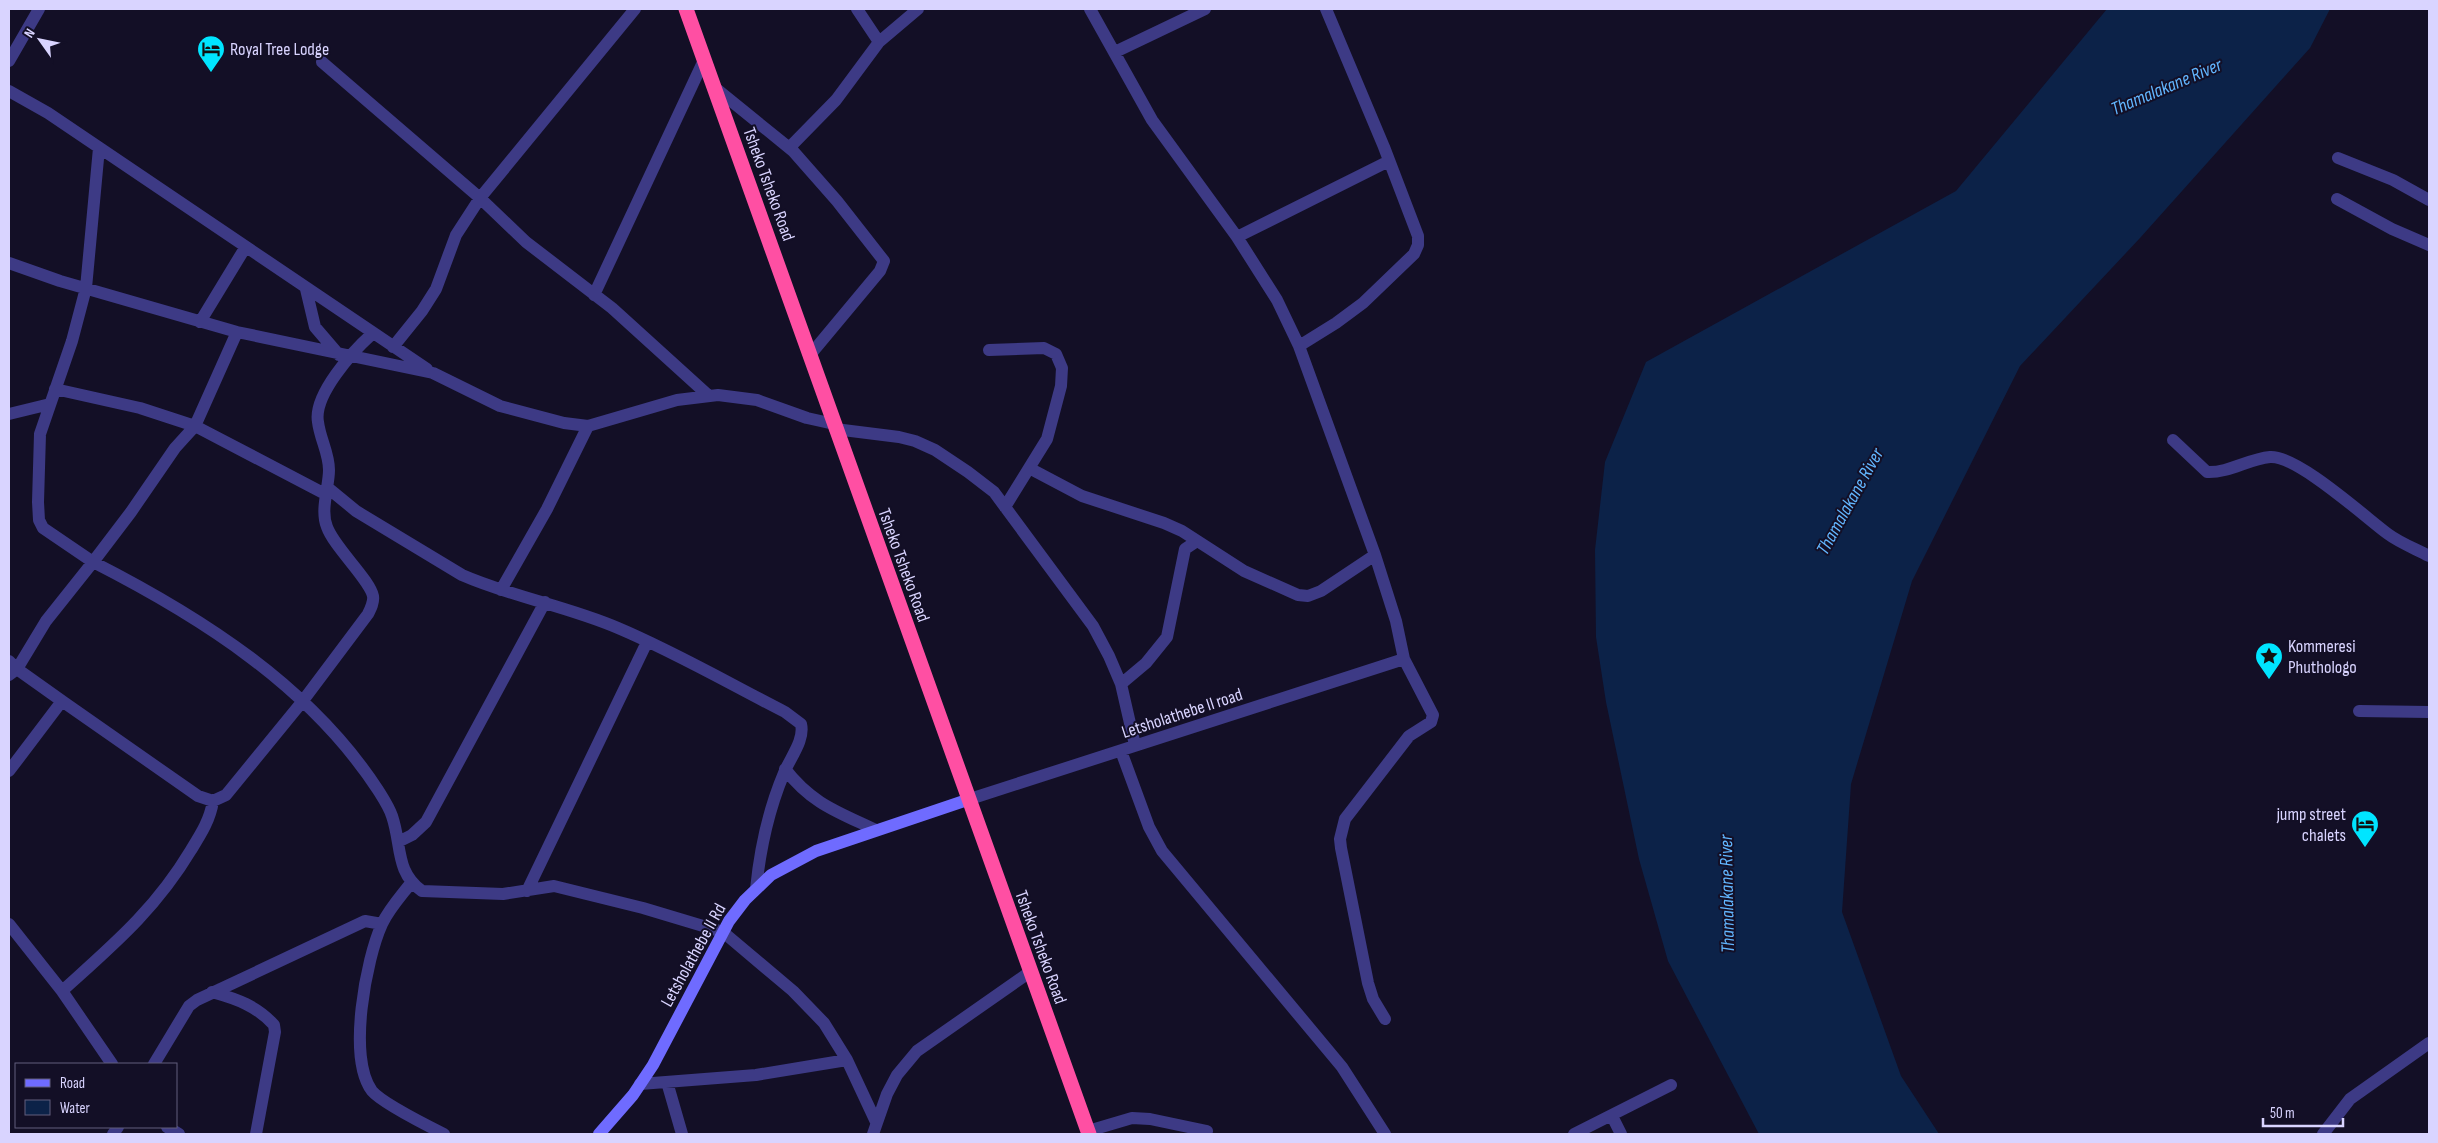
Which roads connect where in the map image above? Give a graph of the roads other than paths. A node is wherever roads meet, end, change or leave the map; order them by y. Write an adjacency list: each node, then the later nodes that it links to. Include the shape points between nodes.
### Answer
1 (39, 9): 12 (street)
2 (635, 9): 20 (street)
3 (686, 9): 11 (highway, Tsheko Tsheko Road)
4 (857, 9): 9 (street)
5 (918, 9): 9 (street)
6 (1090, 9): 10 (street)
7 (1205, 9): 10 (street)
8 (1326, 9): 19 (street)
9 (879, 42): 17 (street, via 836,100)
10 (1115, 52): 23 (street, via 1152,120)
11 (704, 60): 14 (highway, Tsheko Tsheko Road); 29 (street)
12 (9, 61)
13 (322, 62): 20 (street)
14 (714, 87): 17 (street); 36 (highway, Tsheko Tsheko Road)
15 (9, 91): 16 (street)
16 (99, 148): 25 (street); 27 (street)
17 (789, 148): 36 (street, via 838,200 885,264)
18 (2338, 158): 22 (street, via 2393,180)
19 (1389, 161): 23 (street); 33 (street, via 1418,236 1418,248 1363,303)
20 (480, 198): 29 (street, via 526,242); 34 (street, via 456,235 436,289)
21 (2337, 199): 24 (street)
22 (2429, 200)
23 (1237, 237): 33 (street, via 1277,300)
24 (2429, 245)
25 (245, 248): 28 (street); 30 (street)
26 (9, 263): 27 (street)
27 (86, 288): 30 (street); 39 (street)
28 (306, 289): 32 (street); 37 (street, via 315,327)
29 (594, 294): 40 (street)
30 (200, 322): 31 (street)
31 (237, 332): 37 (street); 43 (street)
32 (372, 334): 34 (street); 37 (street)
33 (1299, 346): 51 (street)
34 (393, 347): 38 (street)
35 (989, 350): 47 (street, via 1044,348 1060,360 1061,386 1047,439)
36 (810, 355): 45 (highway, Tsheko Tsheko Road)
37 (344, 356): 38 (street); 48 (street, via 318,412 317,421 329,468)
38 (433, 373): 44 (street, via 500,406)
39 (56, 389): 41 (street); 43 (street, via 140,408)
40 (709, 396): 44 (street, via 677,400); 45 (street, via 757,400)
41 (50, 404): 42 (street); 53 (street, via 40,434 39,520 48,534)
42 (9, 414)
43 (195, 426): 48 (street); 53 (street, via 175,448)
44 (588, 426): 54 (street, via 547,509)
45 (835, 426): 49 (street, via 899,437 928,447 982,482); 68 (highway, Tsheko Tsheko Road)
46 (2173, 440): 52 (street, via 2206,472 2220,472 2271,457 2285,460 2352,504 2390,535)
47 (1029, 468): 49 (street); 50 (street, via 1082,496 1164,523)
48 (328, 491): 54 (street, via 462,575); 61 (street, via 326,526 369,586 373,602 368,614)
49 (1005, 507): 59 (street, via 1093,626)
50 (1197, 541): 51 (street, via 1263,580 1308,596 1321,591); 59 (street, via 1185,549 1167,637 1146,664)
51 (1375, 555): 57 (street, via 1396,621)
52 (2429, 556)
53 (93, 562): 58 (street); 61 (street, via 152,594 246,653)
54 (500, 590): 55 (street)
55 (545, 602): 56 (street, via 619,628); 71 (street, via 426,822)
56 (647, 642): 66 (street, via 785,712 801,724 801,739); 74 (street)
57 (1404, 659): 64 (street, Letsholathebe II road); 81 (street, via 1434,719 1409,736 1345,819 1340,839 1368,983)
58 (11, 668): 60 (street)
59 (1122, 684): 64 (street)
60 (62, 701): 67 (street); 69 (street, via 198,796)
61 (302, 702): 69 (street, via 226,795); 71 (street, via 356,759 378,790 392,815)
62 (2359, 712): 63 (street)
63 (2429, 712)
64 (1135, 745): 65 (street, Letsholathebe II road)
65 (1121, 751): 68 (street, Letsholathebe II road); 99 (street, via 1149,827 1162,851 1336,1061)
66 (785, 769): 70 (street, via 820,804); 73 (street, via 764,837)
67 (9, 771)
68 (970, 799): 70 (street, Letsholathebe II Rd); 78 (highway, Tsheko Tsheko Road)
69 (213, 801): 79 (street, via 206,825 160,897 140,920)
70 (876, 830): 73 (street, Letsholathebe II Rd, via 816,850 771,875)
71 (398, 842): 72 (street, via 401,860)
72 (411, 883): 74 (street, via 422,891 433,893); 76 (street)
73 (756, 889): 77 (street, Letsholathebe II Rd)
74 (527, 891): 77 (street, via 543,887 565,888)
75 (9, 924): 79 (street)
76 (382, 924): 80 (street, via 365,922); 96 (street, via 368,965 360,1016 365,1080 373,1093)
77 (723, 932): 83 (street, via 807,1004 824,1023); 87 (street, Letsholathebe II Rd)
78 (1030, 972): 91 (street, via 917,1051 897,1075); 93 (highway, Tsheko Tsheko Road)
79 (62, 992): 84 (street)
80 (212, 992): 85 (street, via 189,1006); 95 (street, via 256,1008 274,1026)
81 (1385, 1019)
82 (2429, 1043): 102 (street, via 2350,1099)
83 (847, 1060): 86 (street, via 756,1075); 91 (street)
84 (111, 1063)
85 (155, 1063)
86 (667, 1082): 87 (street); 98 (street)
87 (640, 1084): 97 (street, Letsholathebe II Rd)
88 (1671, 1085): 89 (street)
89 (1612, 1116): 100 (street); 101 (street)
90 (169, 1128): 94 (street)
91 (874, 1128)
92 (1207, 1131): 93 (street, via 1132,1118)
93 (1089, 1133)
94 (180, 1134)
95 (256, 1134)
96 (444, 1134)
97 (599, 1134)
98 (682, 1134)
99 (1385, 1134)
100 (1574, 1134)
101 (1620, 1134)
102 (2323, 1134)

